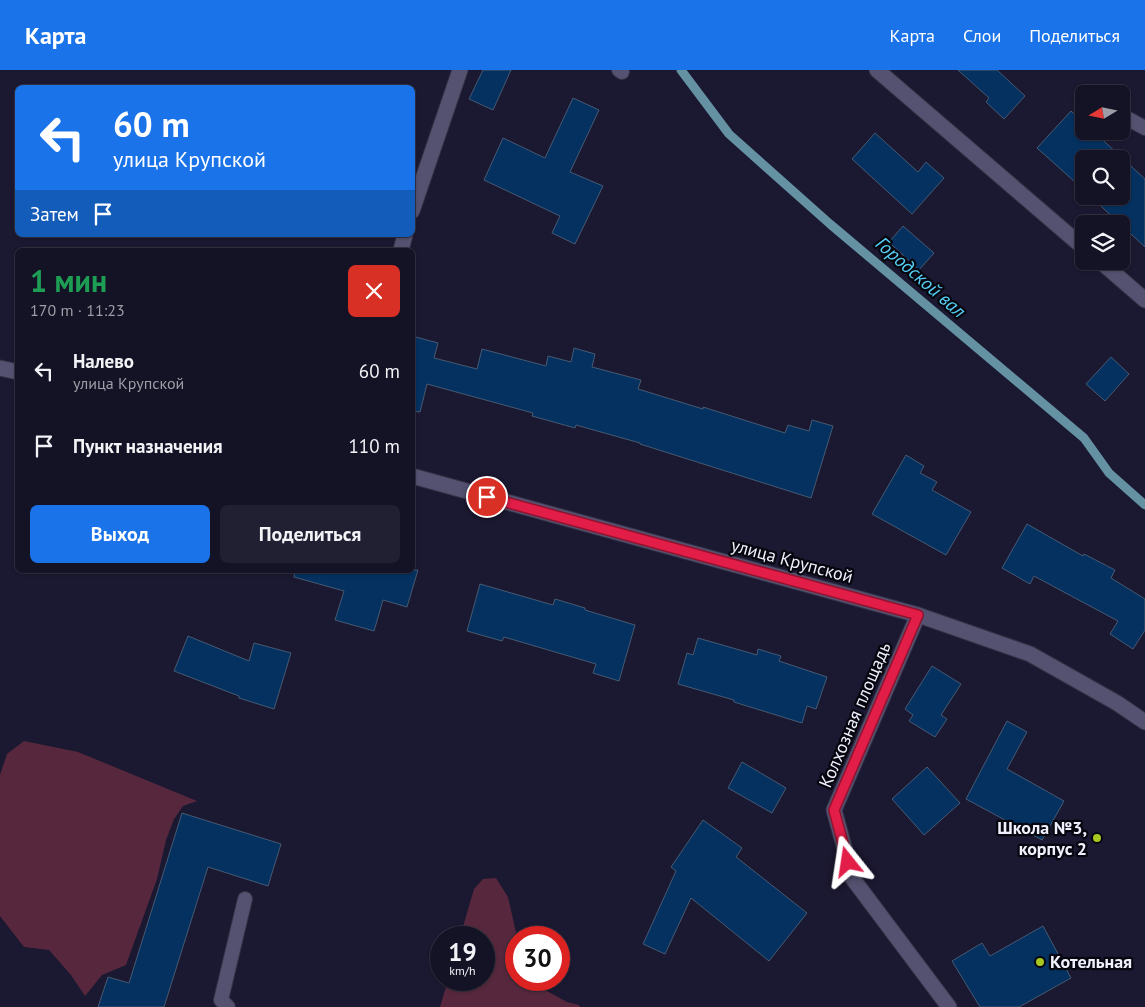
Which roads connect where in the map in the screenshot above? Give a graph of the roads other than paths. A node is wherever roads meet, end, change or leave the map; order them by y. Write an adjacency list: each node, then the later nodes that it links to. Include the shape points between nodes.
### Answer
1 (460, 70): 5 (street)
2 (877, 70): 6 (street)
3 (1130, 120): 4 (lane)
4 (1145, 128)
5 (415, 202)
6 (1075, 240)
7 (1110, 270): 8 (street)
8 (1145, 300)
9 (0, 368): 10 (street)
10 (15, 371)
11 (415, 477): 12 (street, улица Крупской)
12 (918, 615): 13 (street, улица Крупской, via 1030,654); 16 (street, Колхозная площадь, via 834,810 853,879)
13 (1145, 722)
14 (245, 899): 15 (lane, via 221,1000)
15 (228, 1007)
16 (948, 1007)

